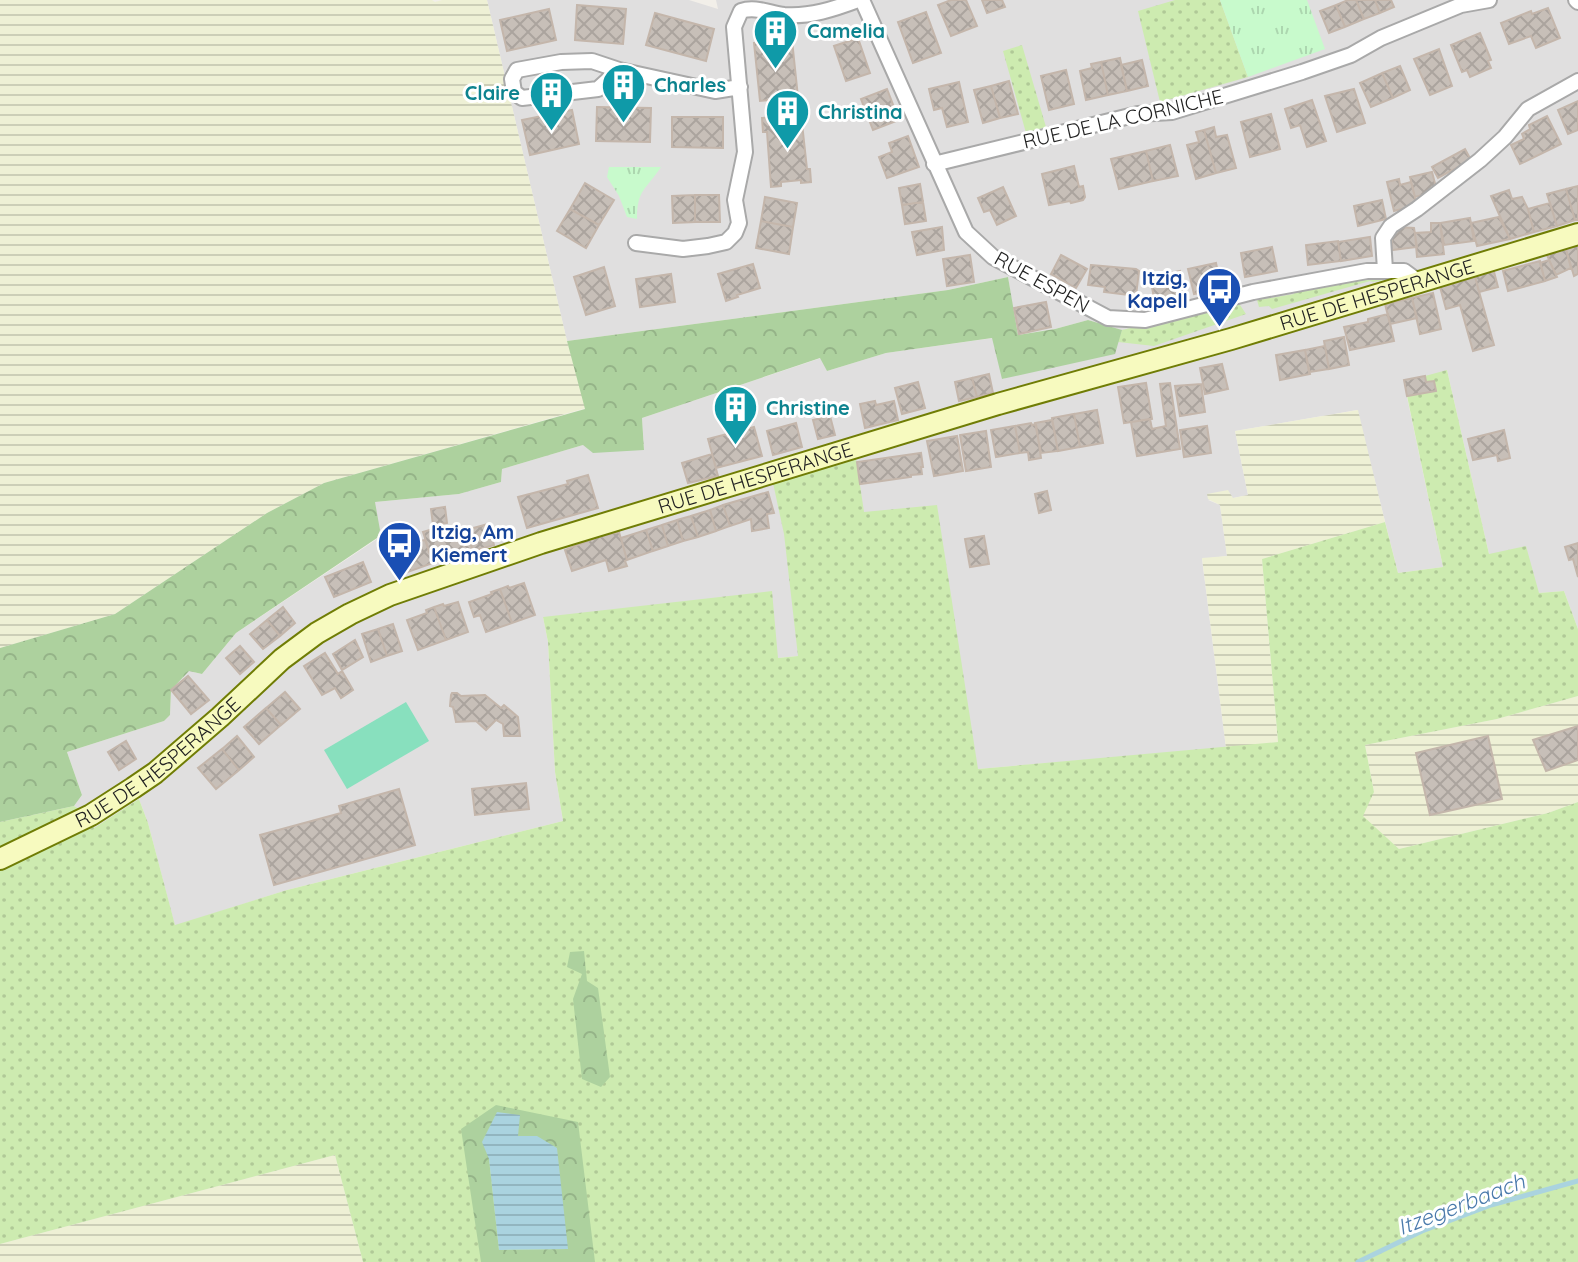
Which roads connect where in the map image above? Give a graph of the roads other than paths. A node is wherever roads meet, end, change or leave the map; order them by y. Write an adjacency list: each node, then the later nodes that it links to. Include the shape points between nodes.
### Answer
1 (860, 0): 5 (street, via 812,14 741,11 734,27); 6 (street, RUE ESPEN)
2 (1489, 0): 6 (street, RUE DE LA CORNICHE, via 1461,5 1351,55 1172,112 1138,114)
3 (619, 70): 3 (street, via 592,61 561,62 517,70 512,79 514,92 522,98 598,89); 5 (street, via 715,91)
4 (1578, 81): 9 (street, via 1528,109 1480,160 1391,226 1383,238)
5 (740, 87): 8 (street, via 745,152 735,200 735,233 726,242 683,249)
6 (934, 164): 9 (street, RUE ESPEN, via 966,232 993,257 1108,318 1145,320 1253,292)
7 (1578, 234): 10 (main road, RUE DE HESPERANGE)
8 (636, 243)
9 (1385, 270): 10 (street, RUE ESPEN, via 1404,271)
10 (1419, 282): 11 (main road, RUE DE HESPERANGE, via 541,543 390,595 339,620 282,659 133,788 91,815)
11 (0, 859)

